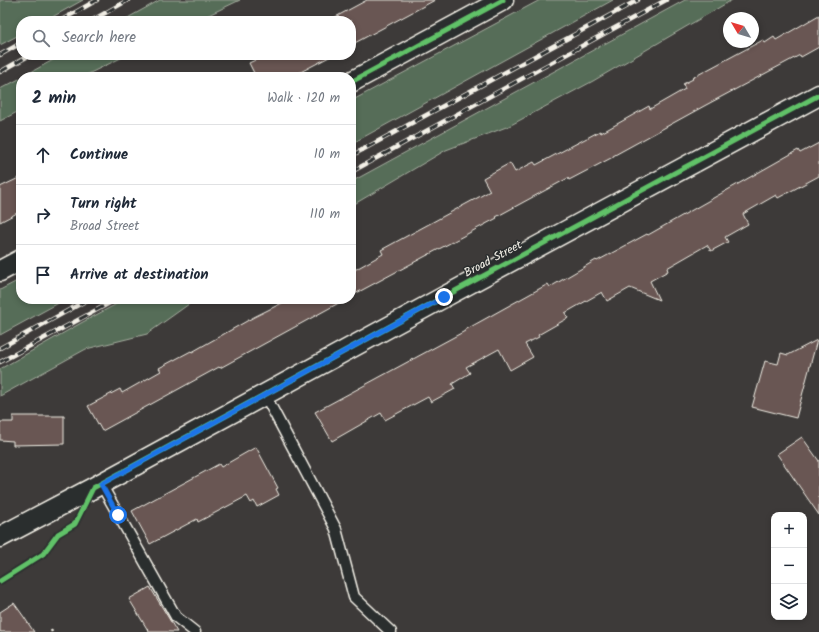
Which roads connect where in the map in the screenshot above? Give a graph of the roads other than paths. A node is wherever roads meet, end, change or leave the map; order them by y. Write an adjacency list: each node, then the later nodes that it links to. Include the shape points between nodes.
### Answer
1 (503, 0): 2 (street)
2 (356, 79)
3 (819, 95): 6 (street, Broad Street)
4 (16, 263): 5 (street)
5 (0, 271)
6 (265, 395): 7 (street, Broad Street); 10 (lane, via 336,529 354,597)
7 (101, 484): 8 (street, Broad Street); 9 (lane, via 176,617)
8 (0, 537)
9 (194, 632)
10 (391, 632)

